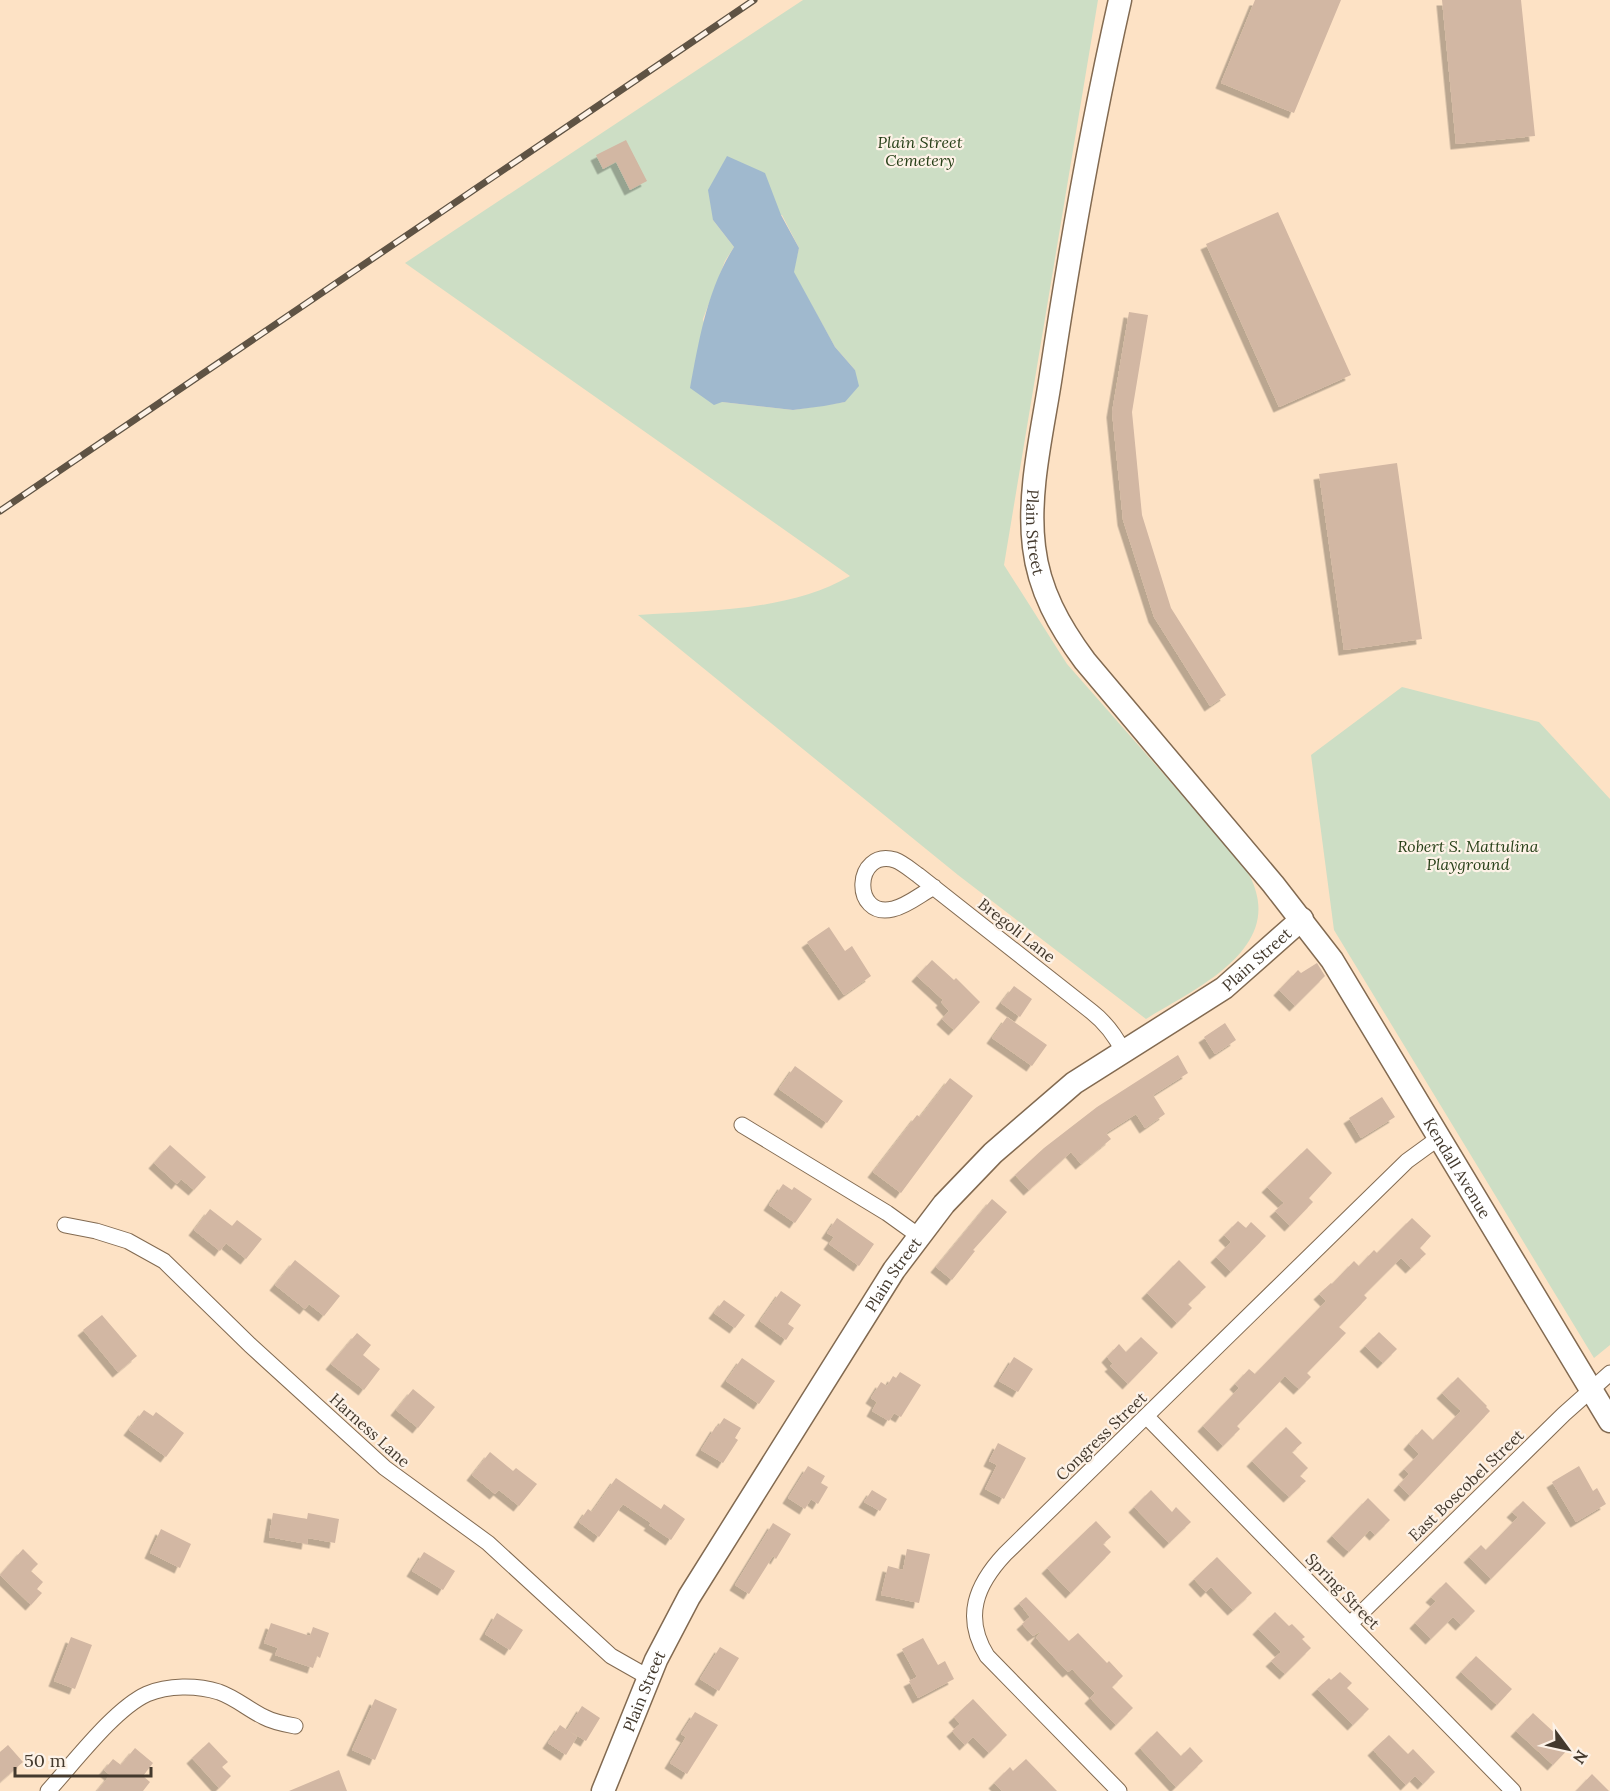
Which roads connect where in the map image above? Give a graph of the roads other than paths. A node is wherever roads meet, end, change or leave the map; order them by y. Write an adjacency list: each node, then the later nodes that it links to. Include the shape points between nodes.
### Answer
1 (1120, 0): 3 (street, Plain Street, via 1081,188 1059,323 1035,491 1035,557 1050,607 1072,644)
2 (934, 887): 2 (street, Bregoli Lane, via 894,860 886,859 874,863 864,873 862,886 867,901 885,910 895,909); 4 (street, Bregoli Lane, via 1100,1018)
3 (1302, 919): 4 (street, Plain Street, via 1224,988); 6 (street, Kendall Avenue, via 1355,995)
4 (1123, 1051): 8 (street, Plain Street, via 1074,1083 993,1153)
5 (742, 1125): 8 (street)
6 (1440, 1137): 10 (street, Kendall Avenue); 11 (street, Congress Street, via 1407,1161)
7 (65, 1225): 14 (street, Harness Lane, via 128,1241 164,1261 385,1468 489,1543 611,1656)
8 (919, 1236): 14 (street, Plain Street, via 689,1598)
9 (1610, 1373): 10 (street, East Boscobel Street)
10 (1592, 1389): 12 (street, Kendall Avenue); 13 (street, East Boscobel Street)
11 (1147, 1417): 13 (street, Spring Street); 18 (street, Congress Street, via 996,1564 982,1586 975,1609 976,1633 987,1656)
12 (1610, 1421)
13 (1350, 1624): 19 (street, Spring Street)
14 (648, 1677): 17 (street, Plain Street)
15 (295, 1726): 16 (street, via 264,1717 217,1692 159,1690 138,1699 117,1717)
16 (48, 1791)
17 (603, 1791)
18 (1119, 1791)
19 (1513, 1791)

